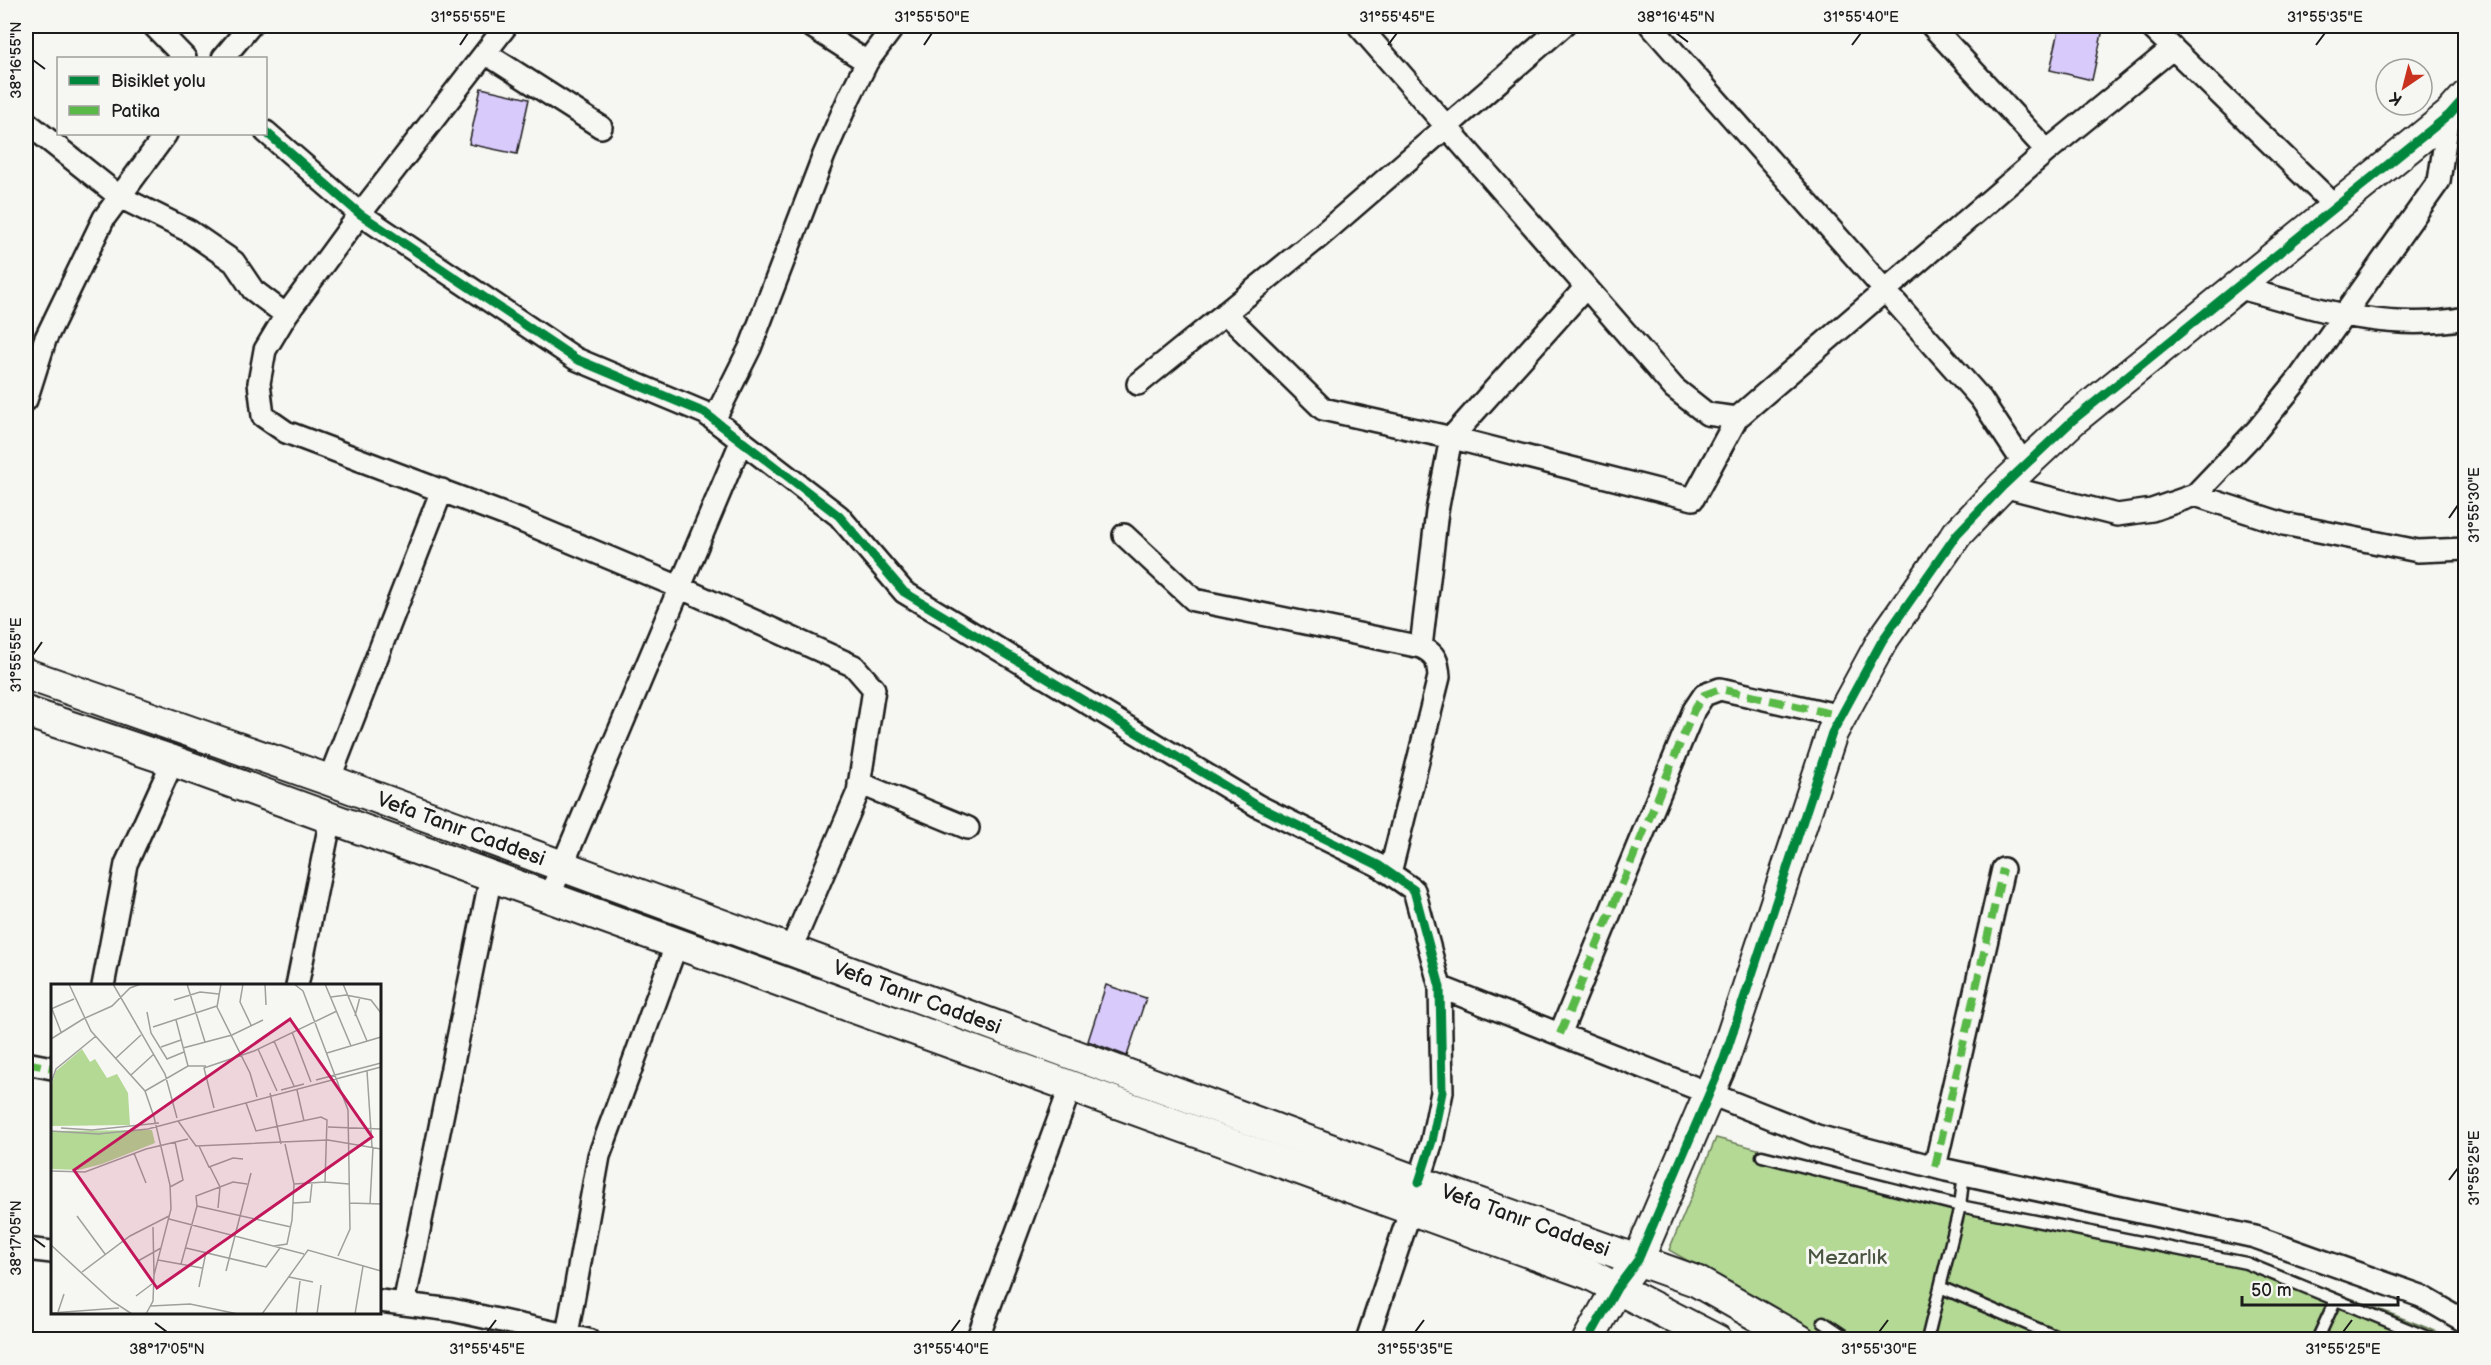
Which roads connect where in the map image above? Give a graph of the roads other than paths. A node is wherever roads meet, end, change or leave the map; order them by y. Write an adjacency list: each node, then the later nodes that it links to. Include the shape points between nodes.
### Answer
1 (154, 26): 13 (street)
2 (250, 26): 14 (street)
3 (507, 26): 12 (street)
4 (811, 26): 15 (street)
5 (894, 26): 15 (street)
6 (1359, 26): 19 (street)
7 (1563, 26): 19 (street)
8 (1651, 26): 28 (street)
9 (1932, 26): 22 (street)
10 (2150, 26): 11 (street)
11 (2173, 48): 22 (street); 24 (street)
12 (485, 53): 18 (street); 25 (street)
13 (184, 57)
14 (224, 57)
15 (867, 62): 36 (street, via 824,155 750,348)
16 (2457, 106): 24 (main road); 31 (street, via 2439,181)
17 (26, 122): 23 (street)
18 (600, 127)
19 (1446, 127): 26 (street); 29 (street)
20 (267, 133): 25 (street)
21 (165, 135): 23 (street)
22 (2047, 151): 28 (street)
23 (120, 197): 30 (street, via 211,245 234,262 253,290); 34 (street, via 104,218 45,340)
24 (2336, 207): 27 (main road)
25 (360, 214): 30 (street); 36 (street, via 576,359)
26 (1586, 287): 35 (street, via 1674,388 1707,414); 37 (street)
27 (2237, 287): 31 (street); 39 (main road, via 2073,420)
28 (1885, 291): 35 (street); 39 (street, via 1981,399)
29 (1224, 313): 33 (street); 37 (street, via 1323,409)
30 (286, 315): 41 (street, via 265,350 259,383 263,416 286,432)
31 (2343, 316): 32 (street, via 2400,324); 42 (street, via 2257,430)
32 (2466, 318)
33 (1138, 384)
34 (26, 400)
35 (1737, 418): 37 (street, via 1693,499)
36 (714, 420): 38 (street)
37 (1451, 438): 46 (street, via 1437,511)
38 (741, 442): 45 (street); 57 (street, via 839,516 904,592 1258,806)
39 (2026, 467): 40 (main road)
40 (2003, 486): 42 (street, via 2117,515 2152,510); 49 (main road, via 1957,534 1882,641)
41 (442, 490): 45 (street); 51 (street)
42 (2195, 495): 44 (street, via 2317,531 2418,551)
43 (1124, 535): 46 (street, via 1194,600)
44 (2466, 549)
45 (679, 587): 52 (street, via 854,666 865,677 874,688); 55 (street)
46 (1421, 647): 57 (street, via 1432,652 1438,662 1439,677)
47 (26, 675): 51 (main road, Vefa Tanır Caddesi)
48 (26, 712): 50 (main road, Vefa Tanır Caddesi)
49 (1841, 716): 65 (street, via 1720,689 1704,695 1694,710); 69 (main road, via 1832,733 1724,1059)
50 (173, 761): 53 (main road, Vefa Tanır Caddesi); 62 (street, via 126,864)
51 (329, 780): 55 (main road, Vefa Tanır Caddesi)
52 (859, 783): 54 (street); 61 (street)
53 (331, 818): 58 (main road, Vefa Tanır Caddesi); 63 (street)
54 (968, 828)
55 (561, 865): 59 (street); 61 (main road, Vefa Tanır Caddesi)
56 (2003, 869): 71 (street)
57 (1389, 873): 64 (street, via 1414,890)
58 (491, 876): 59 (main road, Vefa Tanır Caddesi); 82 (street)
59 (549, 897): 60 (main road, Vefa Tanır Caddesi)
60 (677, 943): 68 (main road, Vefa Tanır Caddesi); 85 (street, via 600,1156)
61 (790, 951): 73 (main road, Vefa Tanır Caddesi)
62 (104, 984)
63 (297, 984)
64 (1440, 987): 65 (street); 73 (street, via 1442,1092)
65 (1560, 1034): 69 (street)
66 (26, 1063): 67 (street)
67 (51, 1068)
68 (1071, 1086): 73 (main road, Vefa Tanır Caddesi); 87 (street)
69 (1709, 1092): 71 (street, via 1817,1136); 77 (main road)
70 (1762, 1156): 74 (lane)
71 (1935, 1167): 72 (street)
72 (1964, 1173): 74 (lane); 84 (street, via 2255,1237 2421,1296)
73 (1415, 1196): 77 (main road, Vefa Tanır Caddesi); 79 (main road, Vefa Tanır Caddesi); 88 (street)
74 (1960, 1206): 78 (lane); 80 (lane, via 2246,1263)
75 (26, 1249): 76 (street)
76 (51, 1252)
77 (1638, 1260): 79 (main road); 91 (main road, Vefa Tanır Caddesi, via 1696,1281)
78 (1940, 1287): 93 (lane); 94 (lane)
79 (1617, 1288): 89 (main road); 90 (main road, Vefa Tanır Caddesi)
80 (2335, 1300): 95 (lane); 96 (lane)
81 (381, 1301): 82 (street)
82 (404, 1304): 85 (street)
83 (1823, 1322): 92 (lane)
84 (2466, 1322)
85 (566, 1337): 86 (street)
86 (588, 1340)
87 (977, 1340)
88 (1367, 1340)
89 (1588, 1340)
90 (1717, 1340)
91 (1800, 1340)
92 (1850, 1340)
93 (1927, 1340)
94 (2064, 1340)
95 (2317, 1340)
96 (2434, 1340)

